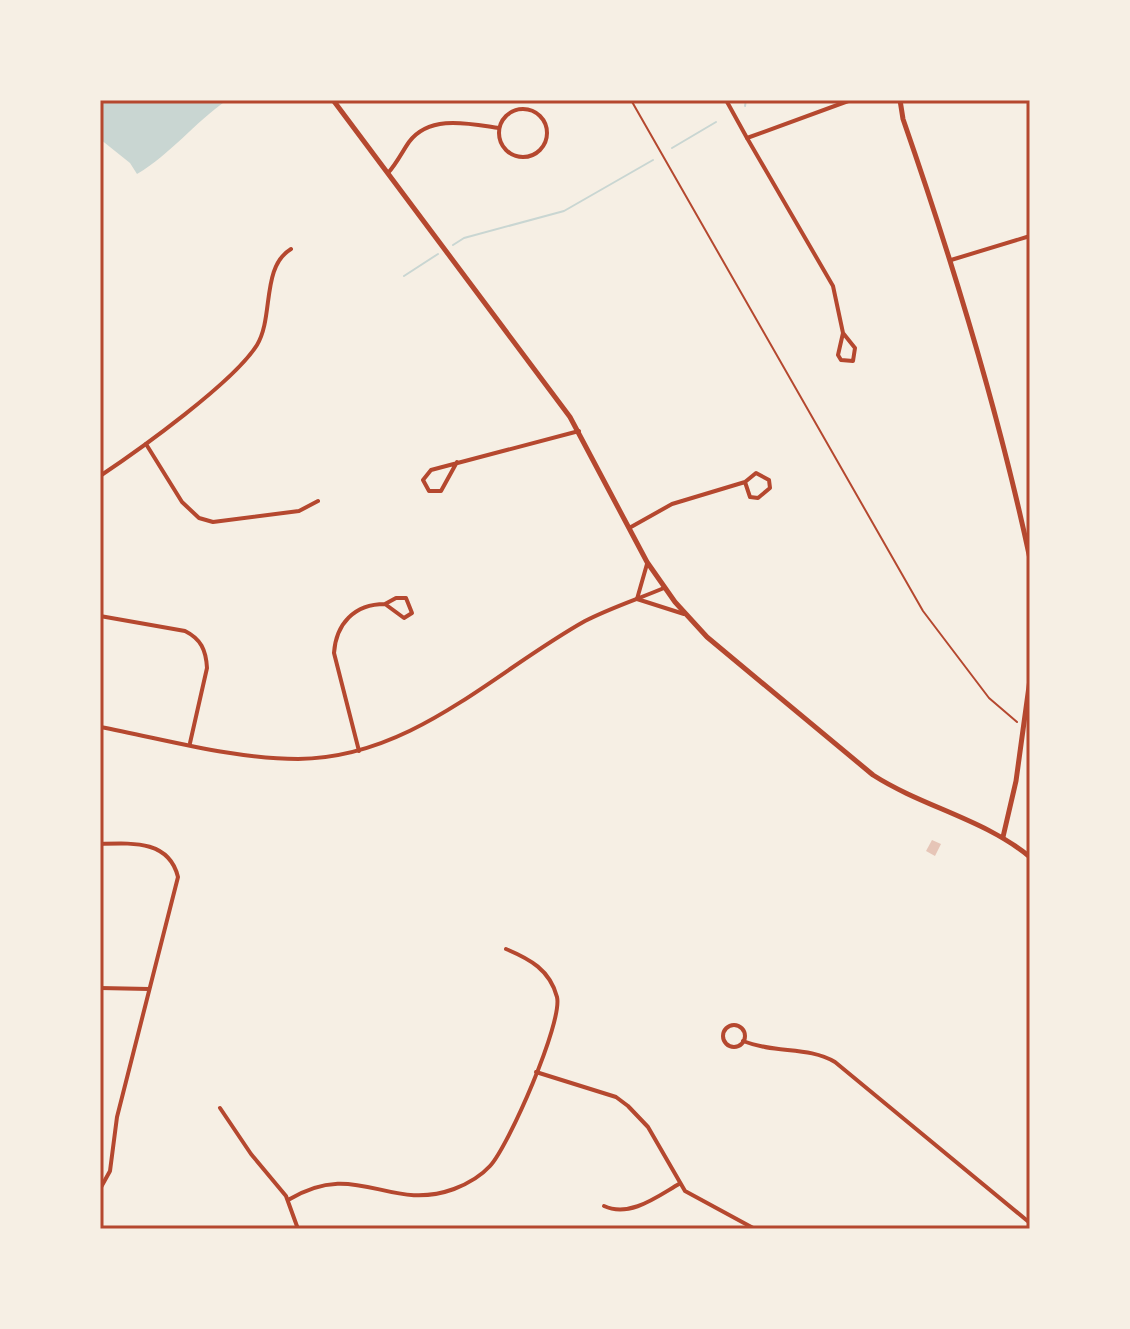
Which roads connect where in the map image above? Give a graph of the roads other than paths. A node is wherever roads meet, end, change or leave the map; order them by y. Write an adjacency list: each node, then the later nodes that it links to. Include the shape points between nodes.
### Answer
1 (333, 100): 7 (main road)
2 (726, 100): 6 (street)
3 (851, 100): 6 (street)
4 (900, 100): 10 (main road)
5 (499, 128): 5 (street, via 504,148 522,158 541,150 547,137 544,121 531,110 508,114); 7 (street, via 445,123 425,129)
6 (747, 138): 11 (street, via 833,286)
7 (388, 173): 12 (main road)
8 (1030, 236): 10 (street)
9 (291, 249): 13 (street, via 274,269 264,331 256,346)
10 (951, 260): 19 (main road, via 1005,448)
11 (843, 333): 11 (street, via 856,352 853,361 838,355)
12 (579, 431): 14 (street); 18 (main road)
13 (146, 444): 15 (street); 17 (street, via 182,502 199,518 213,522 284,513 308,509)
14 (457, 462): 14 (street, via 428,472 423,480 429,491 441,491)
15 (100, 476)
16 (745, 482): 16 (street, via 750,497 766,495 770,488 764,474 756,473); 18 (street, via 692,495)
17 (318, 501)
18 (631, 527): 20 (main road)
19 (1030, 559)
20 (647, 562): 21 (main road); 22 (street)
21 (664, 588): 22 (street); 24 (main road)
22 (637, 599): 24 (street); 29 (street, via 587,620 412,732)
23 (385, 604): 23 (street, via 404,618 412,613 406,598); 29 (street, via 352,614 335,642)
24 (685, 614): 30 (main road, via 873,775)
25 (100, 616): 28 (street, via 197,637 207,668)
26 (1030, 679): 30 (main road)
27 (100, 727): 28 (street)
28 (190, 743): 29 (street, via 299,759)
29 (359, 751)
30 (1003, 837): 32 (main road)
31 (100, 844): 35 (street, via 149,846 175,865 178,877)
32 (1030, 857)
33 (506, 949): 37 (street, via 537,964 557,998 554,1031)
34 (100, 988): 35 (street)
35 (149, 989): 40 (street, via 117,1117 110,1171)
36 (743, 1041): 36 (street, via 740,1028 725,1030 727,1045 736,1047); 43 (street, via 770,1051 810,1052 835,1062)
37 (536, 1072): 39 (street, via 616,1097 628,1106 648,1127); 41 (street, via 496,1159 467,1183 442,1193 414,1195 333,1182)
38 (220, 1108): 41 (street)
39 (680, 1184): 42 (street, via 631,1208); 45 (street)
40 (100, 1189)
41 (288, 1200): 44 (street)
42 (604, 1206)
43 (1030, 1223)
44 (298, 1229)
45 (755, 1229)

